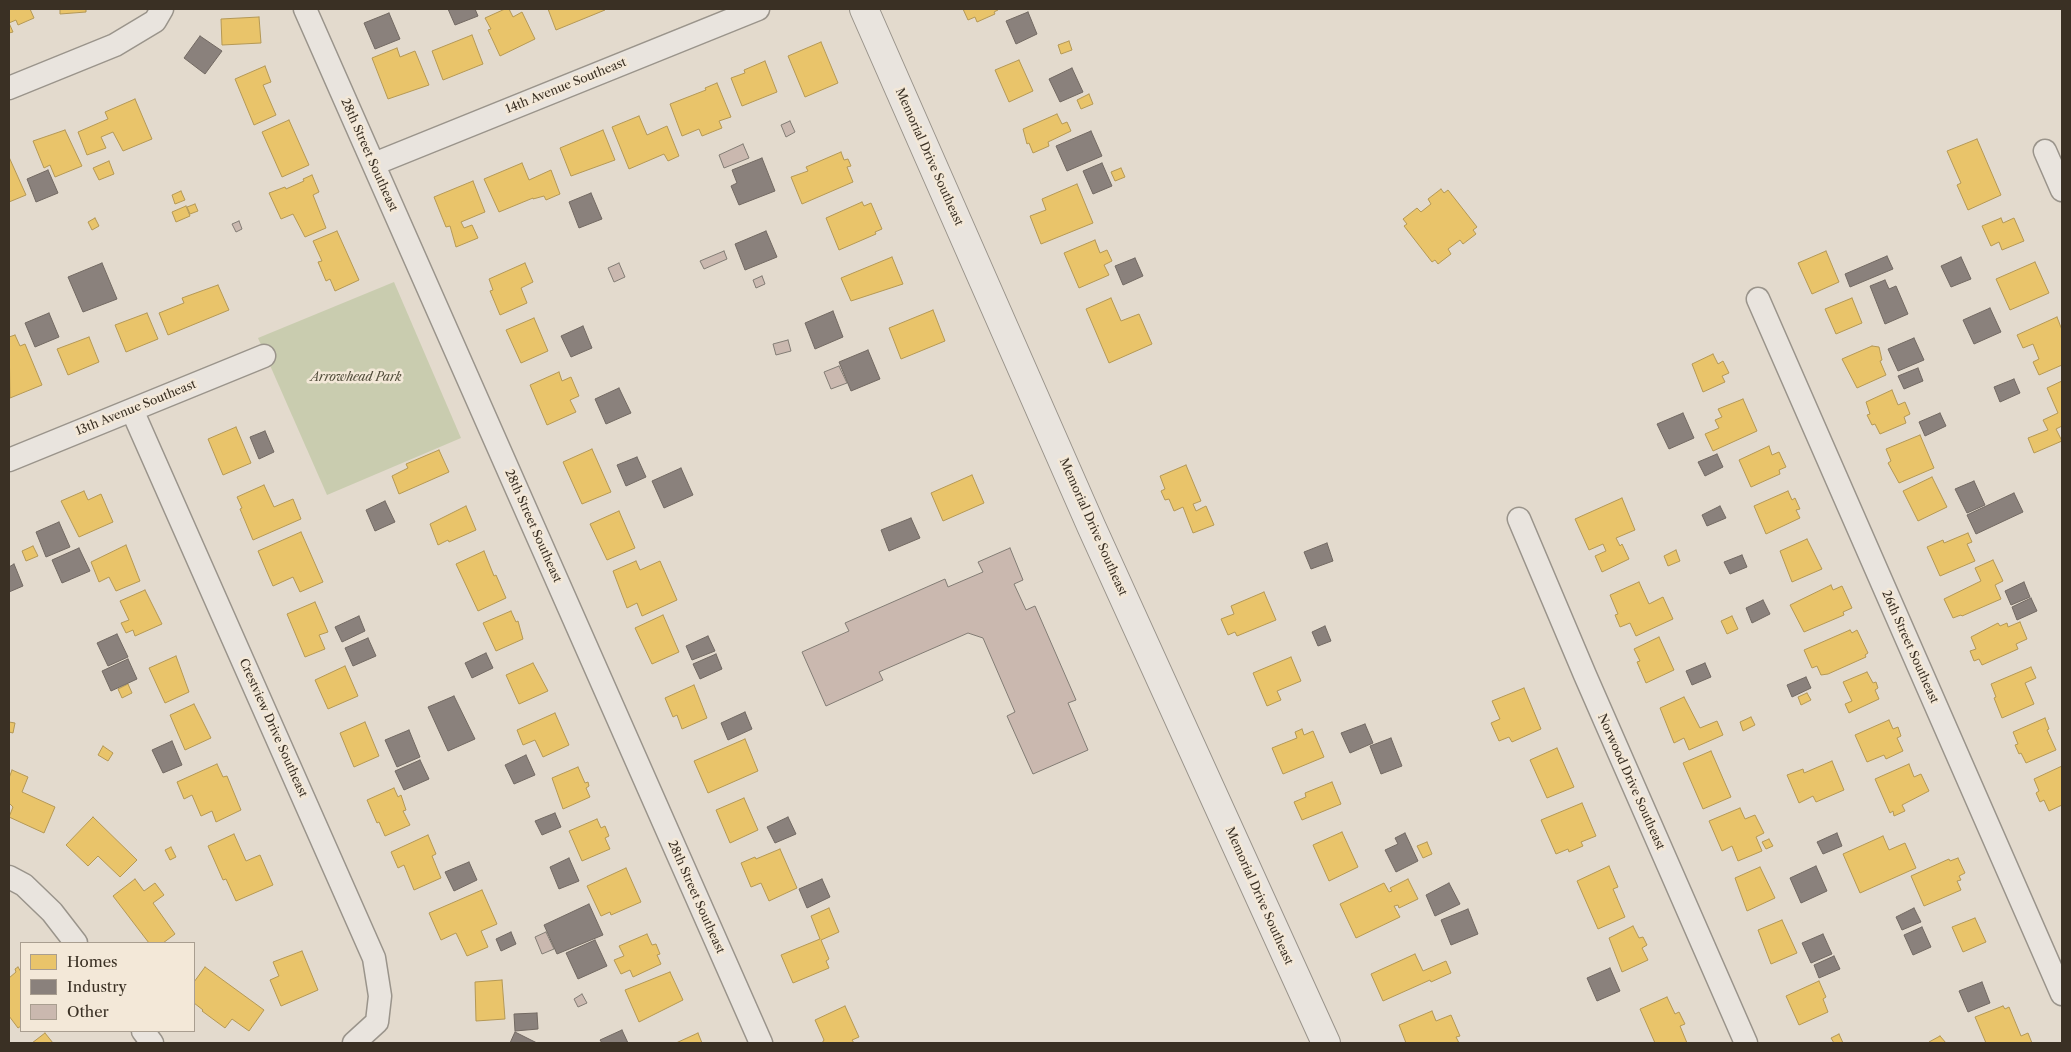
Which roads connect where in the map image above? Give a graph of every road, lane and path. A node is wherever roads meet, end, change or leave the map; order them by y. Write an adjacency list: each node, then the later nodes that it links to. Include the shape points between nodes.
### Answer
1 (162, 9): 5 (street, via 155,22 115,45)
2 (304, 9): 7 (street, 28th Street Southeast)
3 (758, 9): 7 (street, 14th Avenue Southeast)
4 (864, 9): 21 (street, Memorial Drive Southeast, via 1092,528)
5 (9, 88)
6 (2045, 151): 8 (street)
7 (374, 164): 20 (street, 28th Street Southeast)
8 (2062, 190)
9 (1758, 300): 16 (street, 26th Street Southeast)
10 (264, 356): 11 (street, 13th Avenue Southeast)
11 (132, 410): 12 (street, 13th Avenue Southeast); 19 (street, Crestview Drive Southeast, via 374,958 380,996 377,1022)
12 (9, 460)
13 (1519, 519): 22 (street, Norwood Drive Southeast)
14 (9, 877): 15 (street, via 24,885 52,912)
15 (75, 942)
16 (2062, 994)
17 (143, 1032): 18 (street)
18 (152, 1043)
19 (354, 1043)
20 (761, 1043)
21 (1326, 1043)
22 (1746, 1043)

